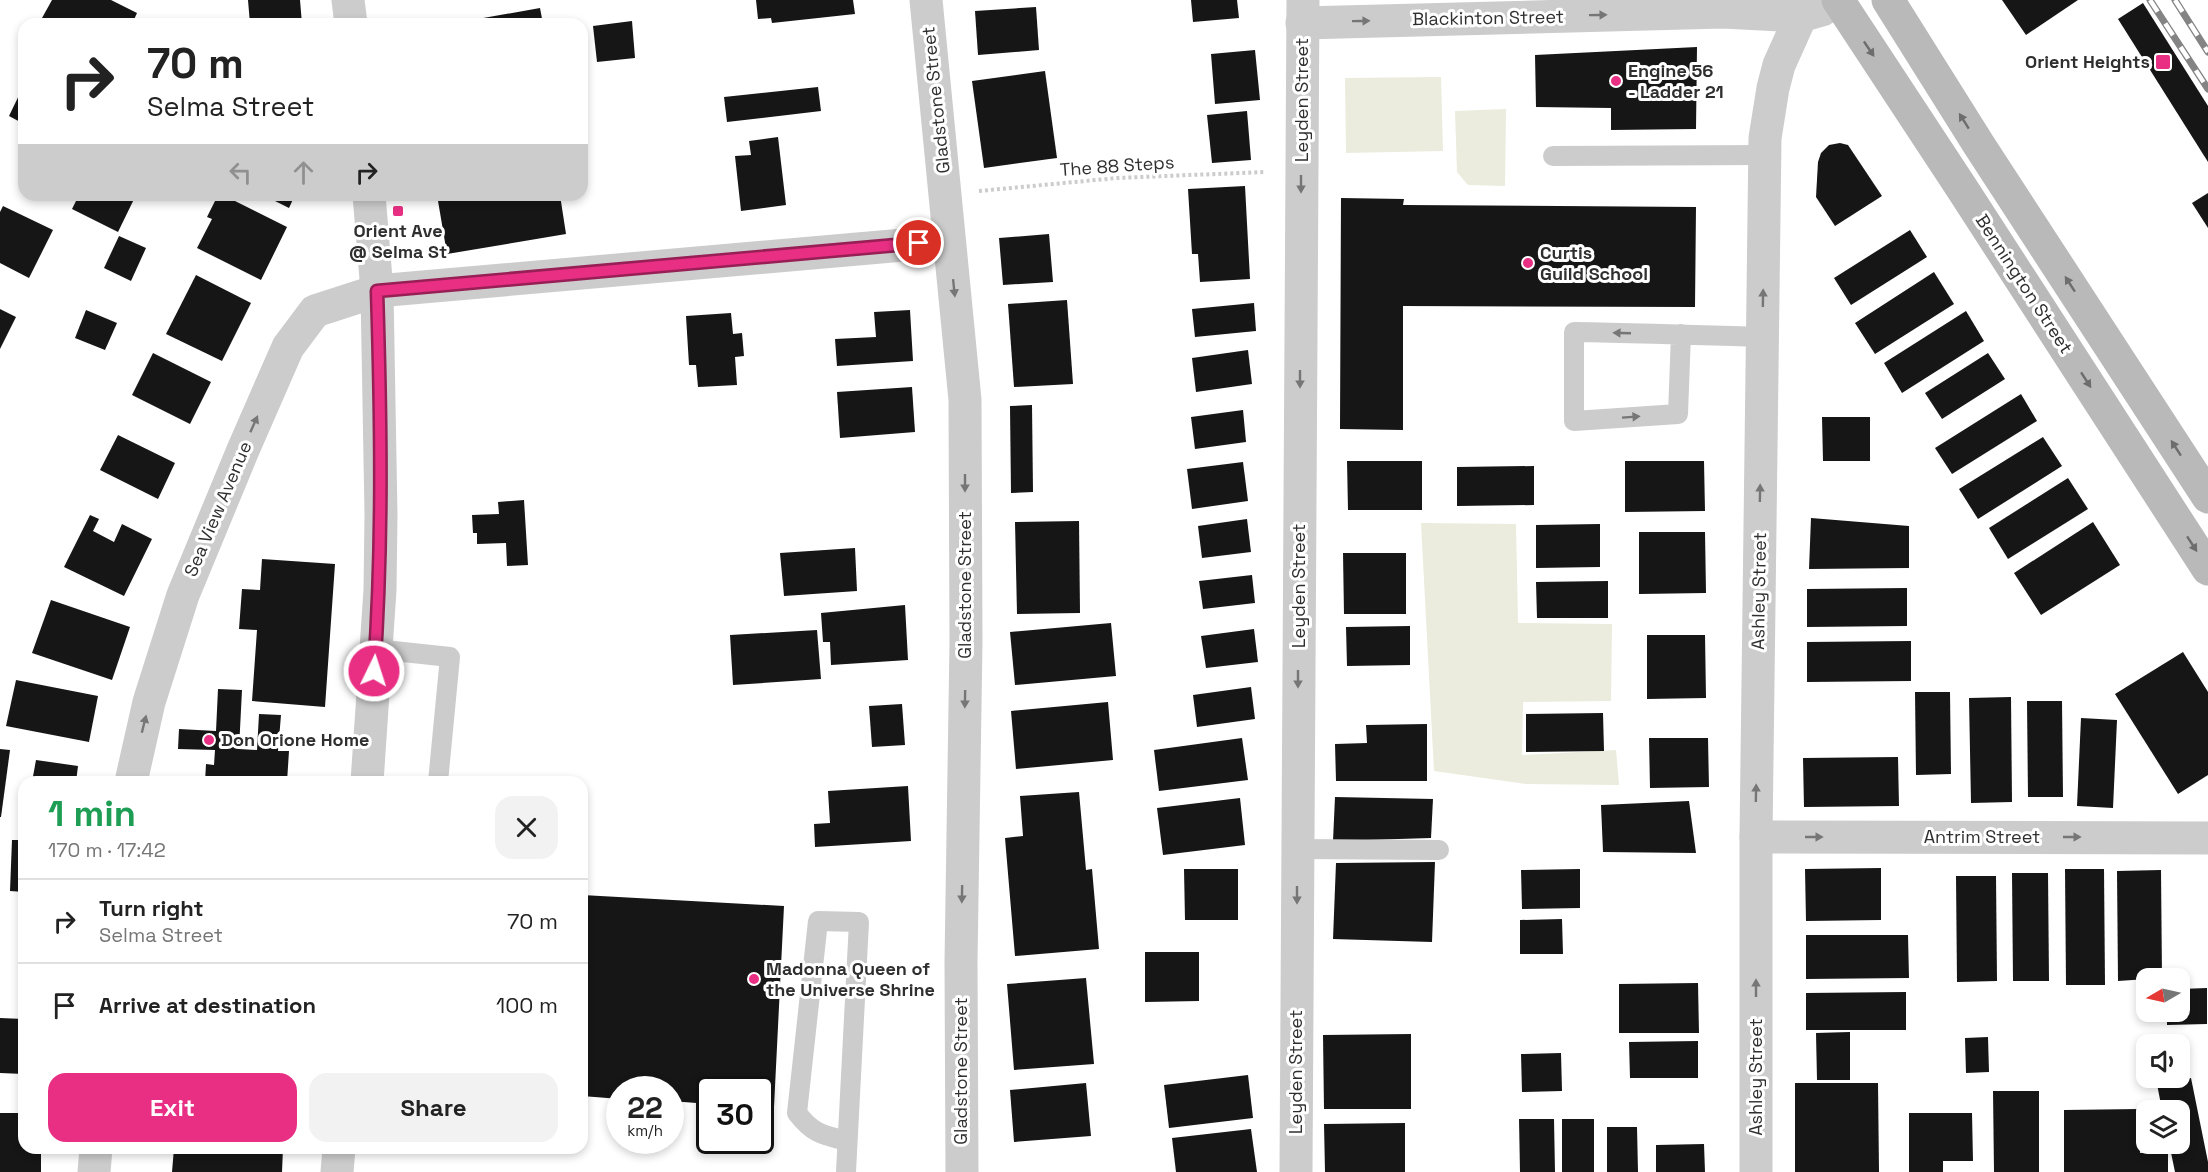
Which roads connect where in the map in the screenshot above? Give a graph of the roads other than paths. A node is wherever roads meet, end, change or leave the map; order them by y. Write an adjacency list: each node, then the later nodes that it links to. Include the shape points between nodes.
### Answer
1 (348, 0): 7 (street)
2 (926, 0): 11 (street, Gladstone Street)
3 (1888, 0): 15 (main road, one-way to 3)
4 (1843, 2): 6 (street, Blackinton Street); 16 (main road, Bennington Street, one-way to 16)
5 (1303, 11): 6 (street, Blackinton Street, one-way to 6, via 1723,12); 23 (street, Leyden Street, one-way to 23)
6 (1801, 16): 8 (street, Ashley Street, via 1773,88)
7 (350, 18)
8 (1765, 155): 9 (lane); 14 (street, Ashley Street, one-way to 8)
9 (1553, 156)
10 (370, 201): 12 (street)
11 (949, 241): 12 (street, Sea View Avenue); 31 (street, Gladstone Street, one-way to 31, via 965,400)
12 (377, 291): 17 (street, via 381,515); 18 (street, Sea View Avenue, one-way to 12, via 149,702 183,595 288,347 315,311)
13 (1681, 334): 13 (lane, one-way to 13, via 1574,332 1574,422 1678,414); 14 (lane)
14 (1762, 337): 21 (street, Ashley Street, one-way to 14)
15 (2208, 497)
16 (2208, 569)
17 (375, 649): 19 (street); 20 (lane, via 450,657)
18 (132, 776)
19 (367, 776)
20 (439, 776)
21 (1756, 837): 22 (street, Antrim Street, one-way to 22); 33 (street, Ashley Street, one-way to 21)
22 (2208, 838)
23 (1298, 849): 24 (lane); 32 (street, Leyden Street, one-way to 32)
24 (1439, 850)
25 (847, 1141): 25 (lane, via 859,922 818,921 797,1113 817,1134); 30 (lane)
26 (96, 1154): 28 (street)
27 (338, 1154): 29 (street)
28 (94, 1172)
29 (337, 1172)
30 (846, 1172)
31 (962, 1172)
32 (1296, 1172)
33 (1756, 1172)

